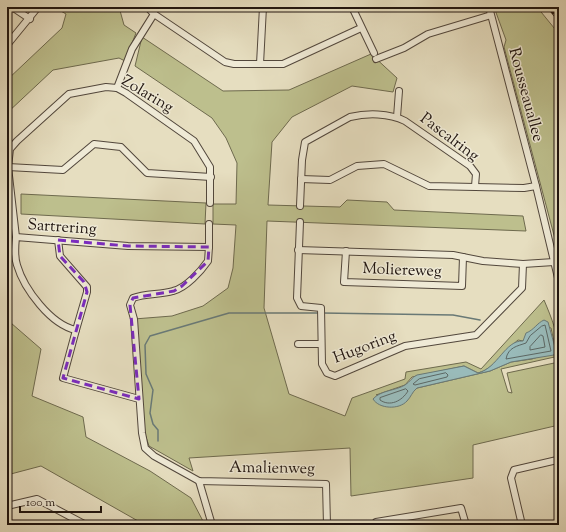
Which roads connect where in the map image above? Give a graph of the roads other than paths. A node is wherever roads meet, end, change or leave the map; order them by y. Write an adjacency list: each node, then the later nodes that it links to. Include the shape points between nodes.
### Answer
1 (12, 7): 9 (street)
2 (38, 7): 9 (street)
3 (147, 7): 7 (street)
4 (263, 7): 12 (street)
5 (352, 7): 10 (street)
6 (489, 7): 20 (street, Rousseauallee)
7 (154, 14): 12 (street, via 225,62); 13 (street, via 132,49)
8 (488, 16): 10 (street, via 428,34 404,48 375,56)
9 (30, 19): 11 (street)
10 (361, 28): 12 (street, via 283,64)
11 (7, 45)
12 (260, 64)
13 (117, 88): 16 (street, Zolaring, via 106,87 73,93 64,98 13,145); 17 (street, Zolaring, via 194,141 210,167)
14 (399, 91): 15 (street, Pascalring)
15 (397, 117): 18 (street, Pascalring, via 350,117 310,138 303,149); 19 (street, Pascalring, via 470,166 476,174)
16 (8, 168): 17 (street, via 63,170 94,144 121,147 148,173); 25 (street, Zolaring)
17 (211, 177): 21 (street, Zolaring)
18 (301, 179): 19 (street, Pascalring, via 330,180 357,166 384,164 429,186); 22 (street, Pascalring)
19 (475, 186): 20 (street, Pascalring)
20 (536, 186): 31 (street, Rousseauallee)
21 (210, 203)
22 (300, 206)
23 (300, 222): 28 (street)
24 (210, 224): 27 (street)
25 (16, 238): 26 (street, Sartrering); 34 (street, Sartrering, via 16,265 34,297 56,320 69,329)
26 (58, 240): 27 (street, Sartrering, via 128,246); 34 (street, via 60,256 86,287 87,292)
27 (209, 246): 37 (street, via 208,261 182,286 174,291 133,298 130,305 134,319)
28 (298, 250): 29 (street); 36 (street, Hugoring, via 297,298 301,306 321,308)
29 (346, 251): 30 (street); 30 (street, Moliereweg, via 344,282 462,286)
30 (463, 257): 32 (street)
31 (554, 262): 32 (street); 33 (street, Rousseauallee)
32 (523, 264): 36 (street, Hugoring, via 522,288 476,335 405,346 335,376 324,369)
33 (559, 282)
34 (76, 330): 37 (street, via 63,378)
35 (298, 344): 36 (street)
36 (321, 344)
37 (139, 399): 39 (street, via 145,448 154,456)
38 (559, 470): 46 (street, via 556,460 514,470 511,478)
39 (199, 481): 42 (street); 43 (street, Amalienweg, via 326,484)
40 (7, 506): 41 (street, via 37,499)
41 (86, 525)
42 (212, 525)
43 (327, 525)
44 (376, 525): 45 (street, via 376,522 461,508)
45 (466, 525)
46 (522, 525)

